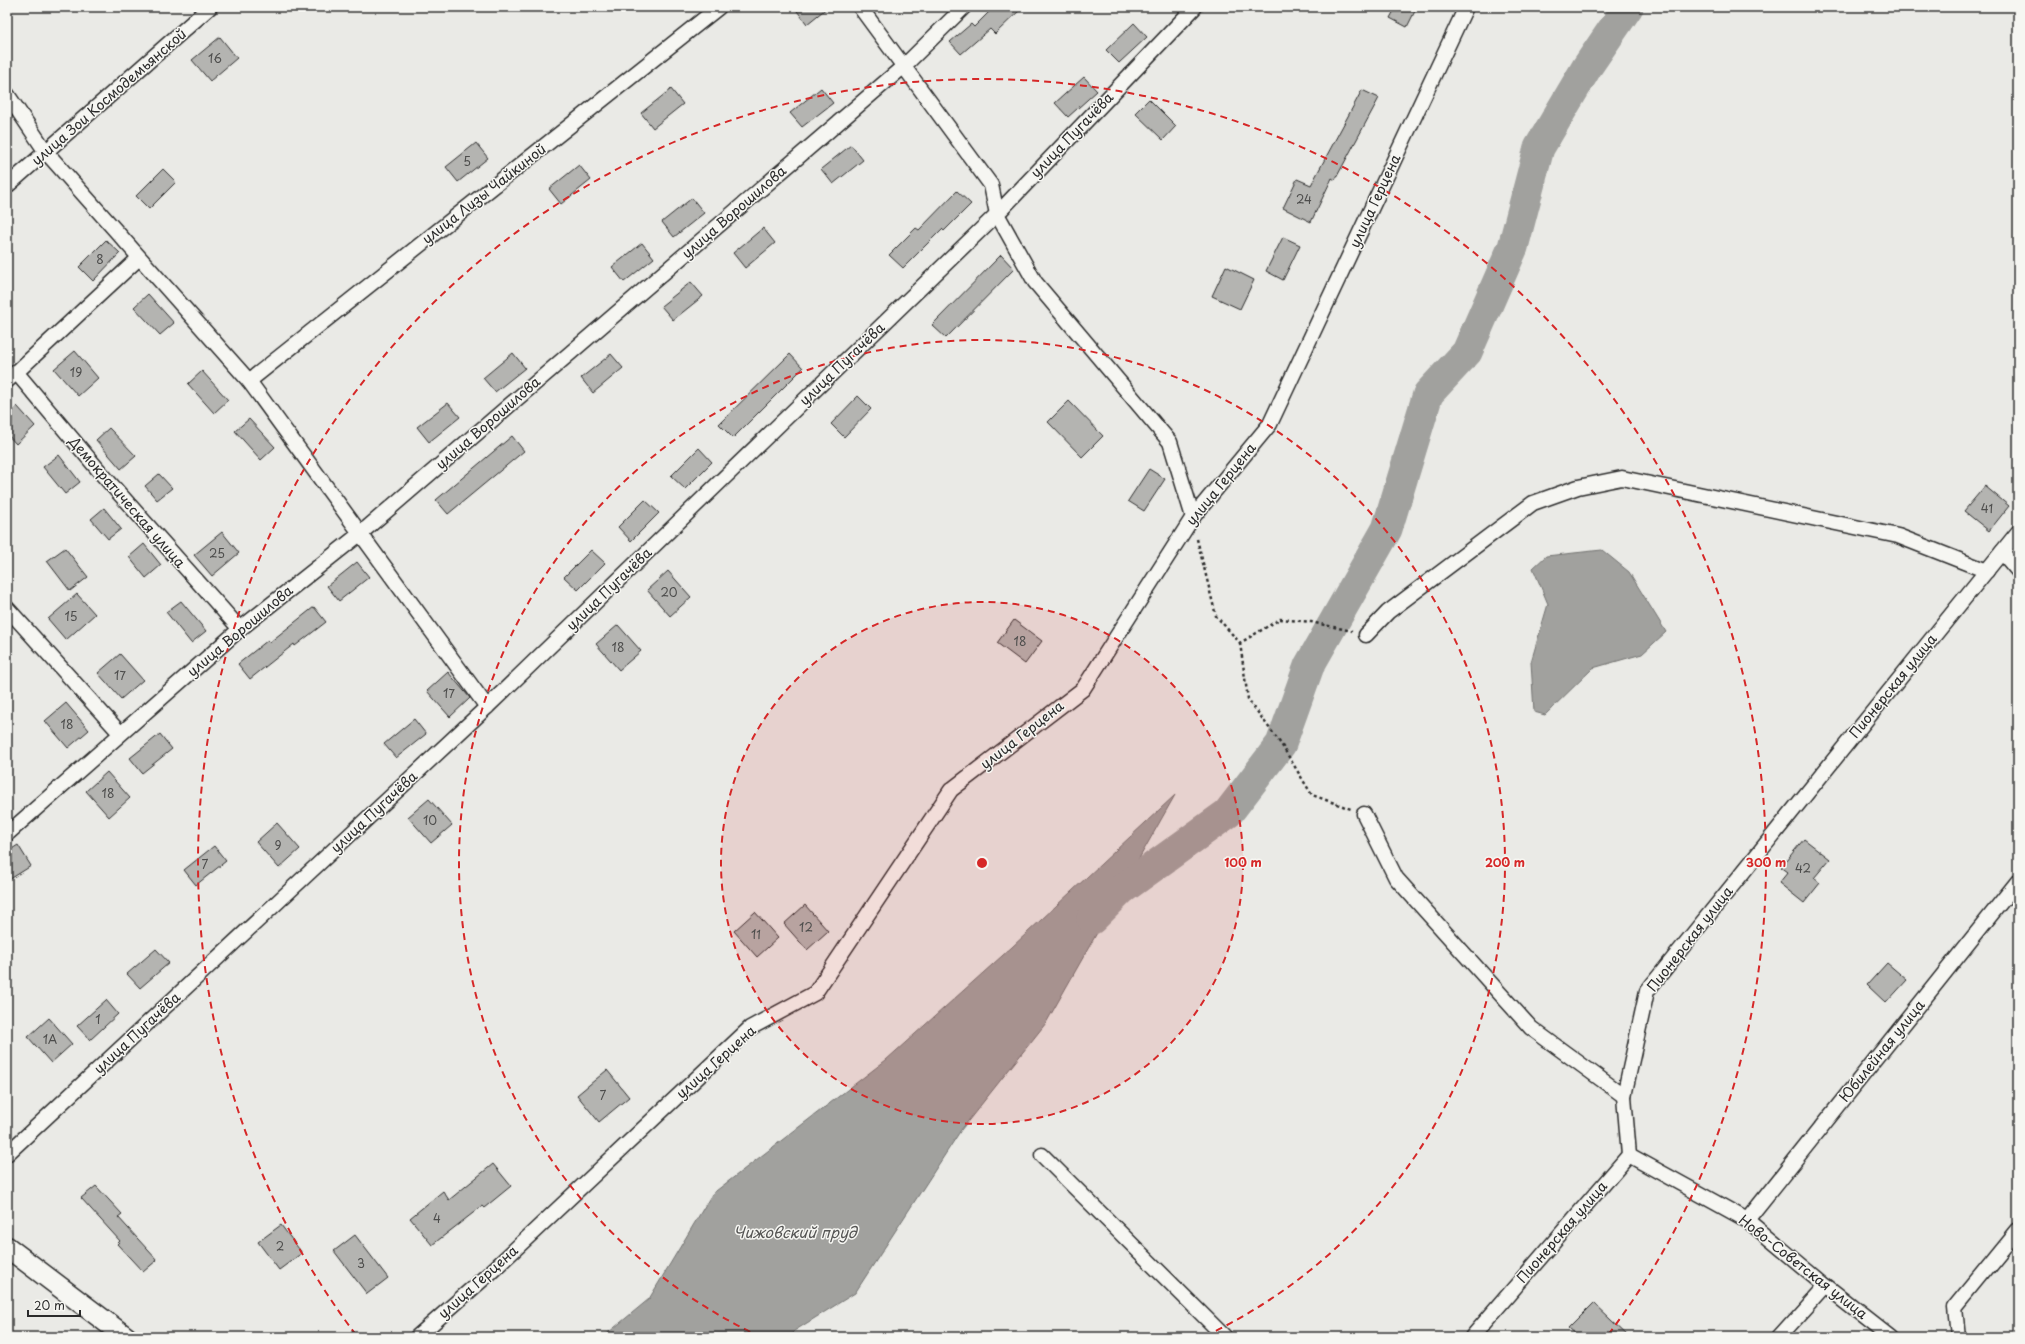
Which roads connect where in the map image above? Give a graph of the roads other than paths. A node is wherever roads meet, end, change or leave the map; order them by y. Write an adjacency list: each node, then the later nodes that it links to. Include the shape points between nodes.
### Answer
1 (210, 7): 9 (street, улица Зои Космодемьянской)
2 (719, 7): 14 (street, улица Лизы Чайкиной)
3 (860, 7): 7 (street)
4 (964, 7): 7 (street, улица Ворошилова)
5 (1195, 7): 11 (street, улица Пугачёва)
6 (1466, 7): 15 (street, улица Герцена, via 1270,424)
7 (904, 66): 11 (street, via 991,185); 17 (street, улица Ворошилова)
8 (7, 94): 9 (street)
9 (46, 152): 10 (street, улица Зои Космодемьянской); 12 (street)
10 (7, 186)
11 (997, 214): 15 (street, via 1035,282 1170,442); 24 (street, улица Пугачёва)
12 (139, 258): 13 (street, Демократическая улица); 14 (street)
13 (12, 377): 22 (street, Демократическая улица)
14 (249, 381): 17 (street)
15 (1192, 516): 38 (street, улица Герцена, via 1082,689 951,790 815,993 750,1028 491,1272)
16 (2018, 532): 18 (street, Пионерская улица)
17 (361, 533): 22 (street, улица Ворошилова); 24 (street)
18 (2002, 552): 19 (street, Пионерская улица); 20 (street)
19 (1987, 571): 23 (street, via 1898,536 1622,478 1578,487 1533,503 1388,612); 29 (street, Пионерская улица, via 1647,991)
20 (2018, 571)
21 (7, 608): 25 (street)
22 (240, 629): 25 (street, улица Ворошилова)
23 (1366, 635)
24 (487, 707): 30 (street, улица Пугачёва)
25 (120, 733): 27 (street, улица Ворошилова)
26 (1364, 814): 29 (street, via 1396,878 1531,1028)
27 (7, 834)
28 (2018, 881): 33 (street, Юбилейная улица)
29 (1624, 1096): 32 (street, Пионерская улица)
30 (7, 1154)
31 (1042, 1155): 39 (street)
32 (1629, 1155): 33 (street, Ново-Советская улица); 40 (street, Пионерская улица)
33 (1747, 1220): 36 (street, Ново-Советская улица)
34 (2018, 1231): 43 (street, via 1955,1308)
35 (7, 1247): 37 (main road)
36 (1826, 1286): 41 (street); 42 (street, Ново-Советская улица)
37 (126, 1337)
38 (416, 1337)
39 (1225, 1337)
40 (1472, 1337)
41 (1780, 1337)
42 (1891, 1337)
43 (1958, 1337)

